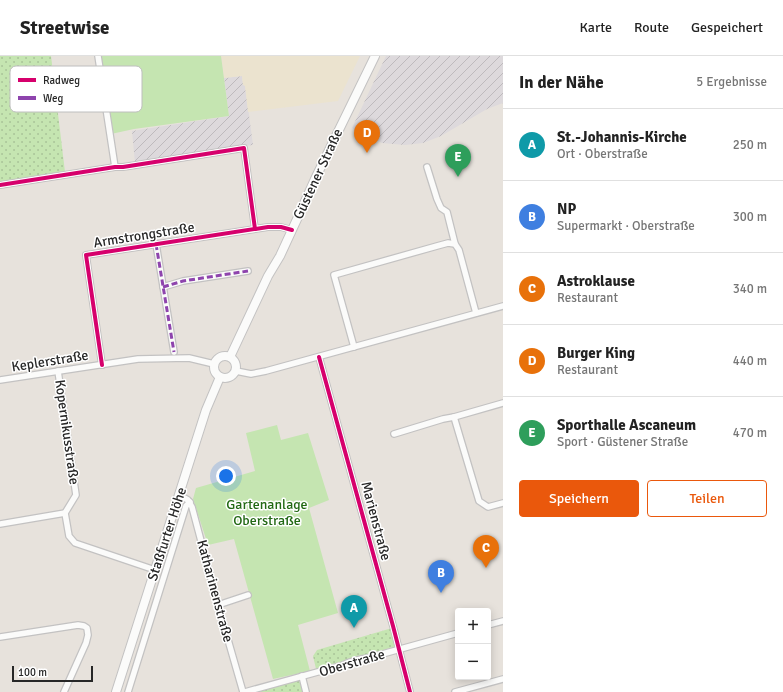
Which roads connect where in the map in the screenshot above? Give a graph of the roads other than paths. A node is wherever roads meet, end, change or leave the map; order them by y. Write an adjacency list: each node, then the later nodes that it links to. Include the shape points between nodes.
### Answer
1 (98, 56): 3 (street)
2 (375, 56): 9 (main road, Güstener Straße)
3 (100, 66)
4 (107, 112): 5 (street)
5 (115, 167): 7 (street); 8 (street, via 244,148)
6 (427, 167): 11 (street, via 437,200 441,208 447,212)
7 (0, 185)
8 (255, 229): 9 (street, Armstrongstraße, via 277,226); 10 (street, Armstrongstraße)
9 (292, 230): 18 (main road, Güstener Straße)
10 (156, 244): 13 (street, Armstrongstraße); 21 (street, Armstrongstraße, via 86,255)
11 (455, 244): 15 (street, via 459,250); 16 (street, via 448,243 334,275)
12 (248, 271): 13 (street, via 183,281)
13 (163, 287): 17 (street, Armstrongstraße)
14 (503, 306): 15 (street)
15 (476, 313): 16 (street)
16 (354, 347): 19 (street)
17 (174, 352)
18 (230, 357): 20 (main road, via 221,357); 23 (main road, via 235,363)
19 (319, 357): 23 (street, via 258,373); 41 (street, Marienstraße)
20 (214, 364): 21 (street, Keplerstraße, via 186,358 138,359); 24 (main road, via 215,372)
21 (102, 365): 22 (street, Keplerstraße)
22 (58, 371): 25 (street, Keplerstraße); 32 (street, Kopernikusstraße, via 76,495)
23 (236, 371): 24 (main road, via 229,378)
24 (220, 377): 29 (main road, Staßfurter Höhe, via 206,410)
25 (0, 380)
26 (503, 403): 27 (street)
27 (454, 417): 28 (street); 31 (street, via 479,500 488,507)
28 (394, 434)
29 (179, 495): 30 (street); 34 (main road, Staßfurter Höhe)
30 (190, 502): 36 (street, Katharinenstraße); 46 (street, Staßfurter Höhe, via 186,506)
31 (503, 503)
32 (65, 513): 33 (street); 34 (street, via 69,536 75,543)
33 (0, 524)
34 (156, 570): 45 (main road, Staßfurter Höhe)
35 (248, 595): 36 (street)
36 (218, 605): 47 (street, Katharinenstraße)
37 (503, 621): 38 (street)
38 (491, 624)
39 (455, 634): 41 (street, Oberstraße)
40 (0, 637): 44 (street, via 78,625 87,628 86,643)
41 (399, 650): 42 (street, Oberstraße); 49 (street, Marienstraße)
42 (302, 676): 47 (street, Oberstraße); 48 (street)
43 (503, 678): 50 (street)
44 (64, 692)
45 (116, 692)
46 (128, 692)
47 (244, 692)
48 (306, 692)
49 (410, 692)
50 (455, 692)

